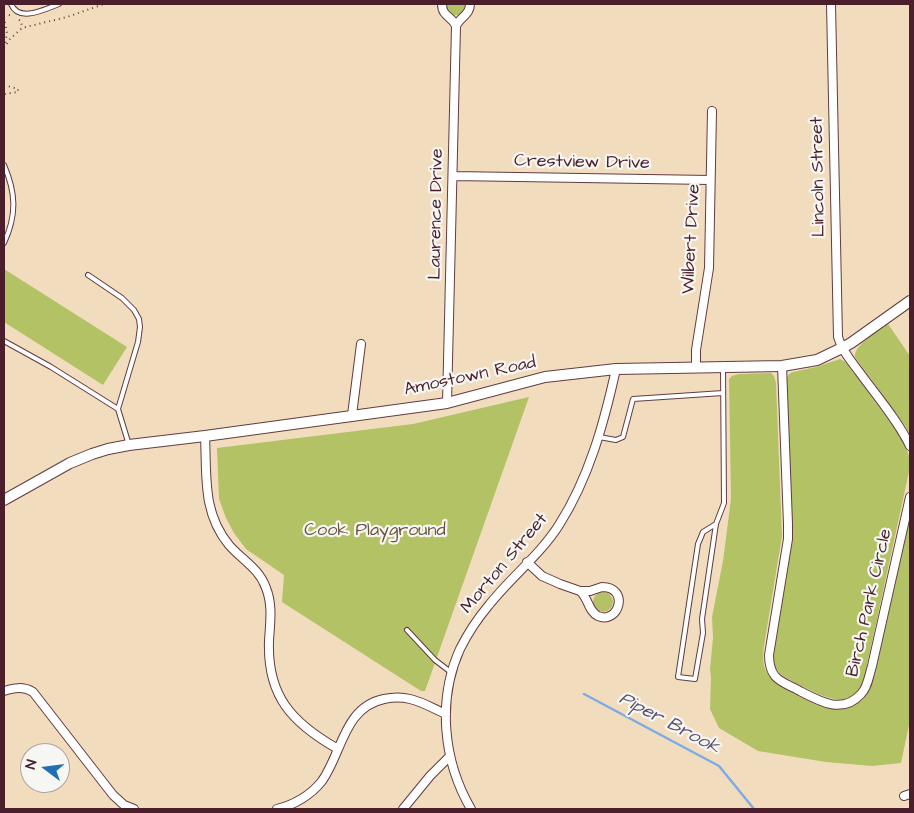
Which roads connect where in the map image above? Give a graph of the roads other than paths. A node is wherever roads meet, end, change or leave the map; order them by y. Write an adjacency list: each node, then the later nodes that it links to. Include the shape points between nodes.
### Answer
1 (11, 4): 2 (lane, via 21,14)
2 (59, 4)
3 (442, 4): 6 (street, via 444,12)
4 (470, 4): 6 (street, via 468,12)
5 (831, 4): 16 (street, Lincoln Street, via 837,333)
6 (456, 26): 9 (street, Laurence Drive)
7 (712, 111): 10 (street, Wilbert Drive)
8 (4, 165): 11 (lane, via 14,194 11,224)
9 (453, 176): 10 (street, Crestview Drive); 22 (street, Laurence Drive)
10 (710, 180): 19 (street, Wilbert Drive, via 709,268)
11 (4, 243)
12 (88, 275): 23 (lane, via 128,303 139,319 138,342)
13 (910, 301): 16 (street, Amostown Road)
14 (4, 341): 23 (lane)
15 (361, 344): 24 (street)
16 (842, 348): 17 (street, Amostown Road, via 817,360); 28 (street)
17 (782, 366): 18 (street, Amostown Road); 29 (street, Birch Park Circle, via 788,539 769,654 771,669 781,681 831,705 848,703 864,690)
18 (723, 367): 19 (street, Amostown Road); 21 (lane)
19 (696, 368): 20 (street, Amostown Road)
20 (616, 369): 22 (street, Amostown Road, via 545,377); 26 (street, Morton Street)
21 (723, 393): 26 (lane, via 633,399 623,437 616,440); 31 (lane, via 724,503)
22 (447, 403): 24 (street, Amostown Road)
23 (118, 409): 27 (lane)
24 (352, 415): 25 (street, Amostown Road)
25 (205, 436): 27 (street, Amostown Road); 38 (street, via 207,493 215,523 231,547 259,574 268,593 270,661 276,689 301,724)
26 (599, 436): 32 (street, Morton Street, via 570,506 553,534)
27 (129, 445): 30 (street, Amostown Road, via 70,463)
28 (910, 446)
29 (910, 497)
30 (4, 500)
31 (716, 524): 31 (lane, via 703,532 698,544 678,677 695,679)
32 (527, 562): 33 (street, via 542,576); 35 (street, Morton Street, via 476,621)
33 (580, 591): 33 (street, via 596,615 607,617 616,610 619,599 610,588)
34 (407, 630): 35 (lane)
35 (452, 673): 37 (street, Morton Street)
36 (4, 691): 40 (street, via 25,688 33,692)
37 (446, 714): 38 (street, via 410,699 394,697 375,702 353,719); 39 (street, Morton Street)
38 (338, 748): 42 (street, via 314,789 295,803)
39 (450, 756): 43 (street); 44 (street, Morton Street)
40 (118, 806): 41 (street)
41 (134, 809)
42 (277, 809)
43 (403, 809)
44 (471, 809)

